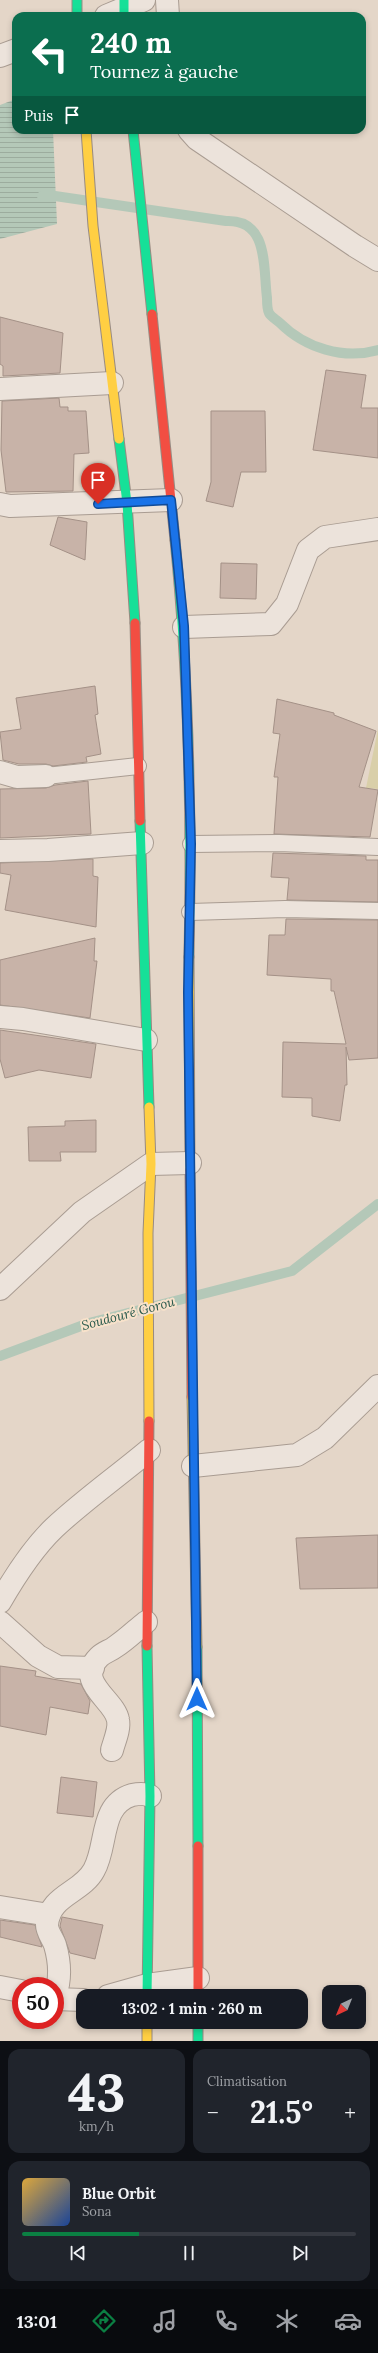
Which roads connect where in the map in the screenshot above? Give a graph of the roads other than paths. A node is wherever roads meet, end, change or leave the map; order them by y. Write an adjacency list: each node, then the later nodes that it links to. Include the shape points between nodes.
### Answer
1 (77, 0): 5 (main road)
2 (144, 0): 4 (street)
3 (167, 0): 6 (street)
4 (119, 10)
5 (78, 12)
6 (168, 12)
7 (12, 52): 8 (street)
8 (0, 56)
9 (86, 134): 13 (main road, via 89,188)
10 (133, 134): 15 (main road)
11 (194, 134): 12 (street, via 210,148)
12 (378, 260)
13 (112, 383): 14 (street); 16 (main road)
14 (0, 389)
15 (171, 500): 16 (street); 19 (main road)
16 (127, 503): 17 (street, via 10,506); 20 (main road, via 137,645)
17 (0, 504)
18 (378, 530): 19 (street, via 326,537 308,550 287,604 272,624)
19 (184, 626): 24 (main road)
20 (138, 766): 22 (lane); 23 (main road)
21 (0, 772): 22 (street, via 17,777)
22 (46, 776)
23 (142, 843): 26 (street, via 48,850); 30 (main road)
24 (191, 844): 25 (lane, via 279,843); 28 (main road)
25 (378, 848)
26 (0, 850)
27 (378, 911): 28 (lane, via 285,909)
28 (190, 912): 31 (main road)
29 (0, 1017): 30 (street)
30 (146, 1040): 32 (main road)
31 (190, 1163): 32 (street); 36 (main road)
32 (151, 1164): 33 (street, via 82,1212); 35 (main road, via 148,1233)
33 (0, 1289)
34 (378, 1386): 36 (street, via 325,1438 297,1455)
35 (149, 1443): 37 (street, via 54,1529 30,1556); 39 (main road)
36 (193, 1466): 47 (main road, via 197,1626)
37 (0, 1602)
38 (0, 1622): 40 (street, via 38,1656 58,1667)
39 (146, 1622): 40 (street, via 115,1648 99,1657); 42 (main road)
40 (93, 1668): 41 (street, via 92,1676 97,1691 112,1707 119,1722)
41 (112, 1750)
42 (150, 1796): 44 (street, via 136,1794 125,1797 116,1804 110,1813 94,1870 86,1881 60,1899); 49 (main road)
43 (0, 1907): 44 (street)
44 (49, 1915): 45 (street, via 47,1927 55,1944 60,1965)
45 (58, 1977)
46 (0, 1987): 48 (street)
47 (198, 1987): 50 (street)
48 (12, 1989)
49 (147, 1989)
50 (164, 1989)
51 (64, 1999): 52 (street)
52 (76, 2000)
53 (147, 2029): 55 (main road)
54 (198, 2029): 56 (main road)
55 (147, 2041)
56 (198, 2041)

